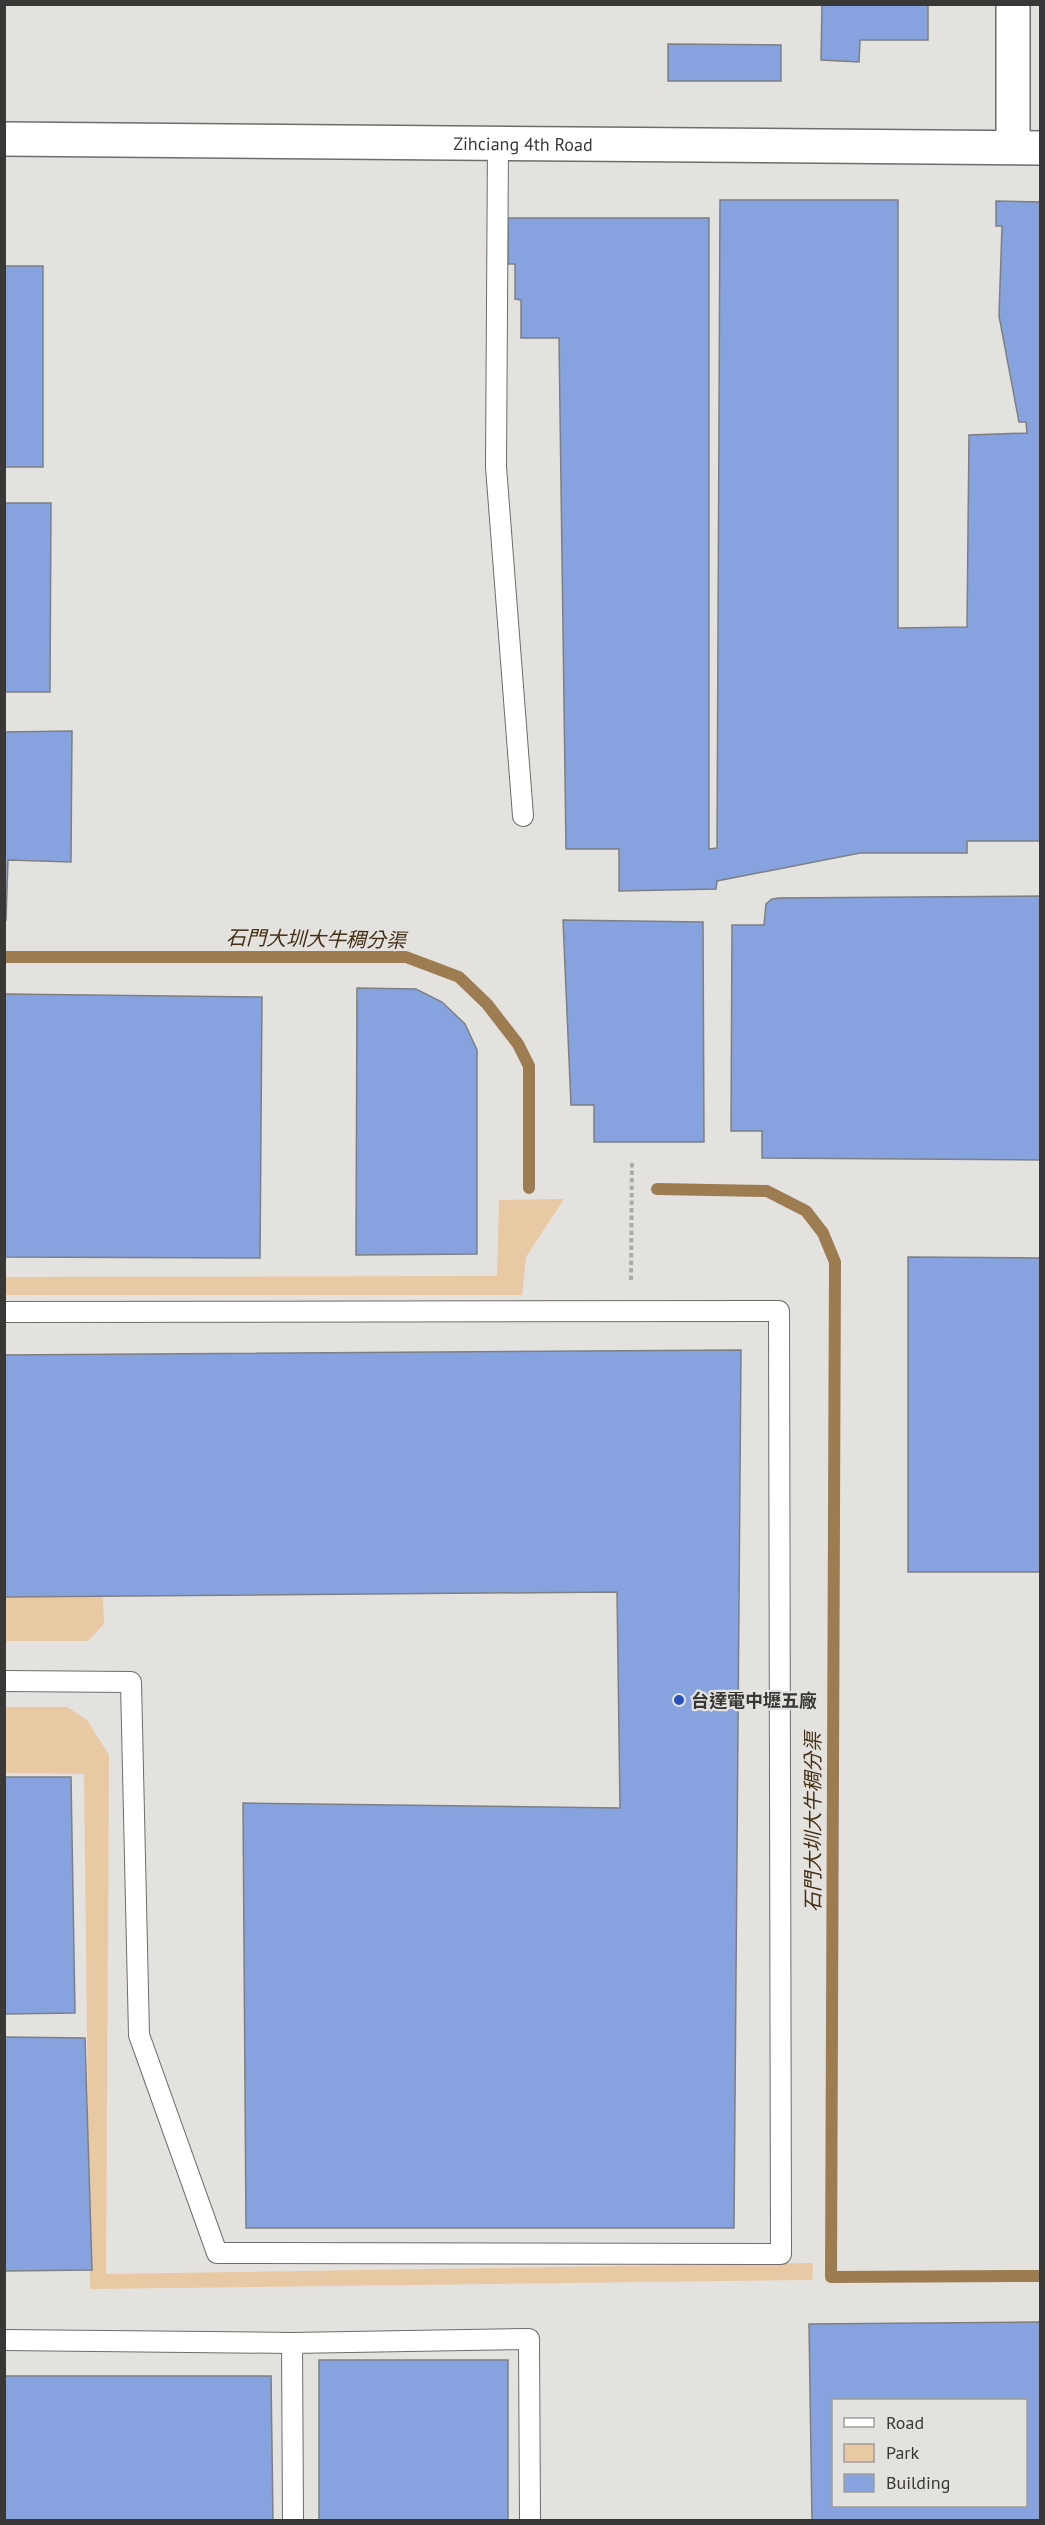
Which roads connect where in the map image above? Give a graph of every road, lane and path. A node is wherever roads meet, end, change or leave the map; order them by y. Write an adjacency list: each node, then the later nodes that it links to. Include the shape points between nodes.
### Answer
1 (1013, 4): 4 (street)
2 (4, 139): 3 (street, Zihciang 4th Road)
3 (498, 144): 4 (street, Zihciang 4th Road); 5 (lane, via 496,467)
4 (1027, 147)
5 (523, 816)
6 (632, 1163): 7 (path)
7 (630, 1311): 8 (lane); 9 (lane, via 779,1311 781,2254 217,2253 139,2035 130,1682)
8 (4, 1312)
9 (4, 1681)
10 (4, 2340): 11 (lane)
11 (292, 2343): 12 (lane); 13 (lane, via 530,2339)
12 (293, 2520)
13 (531, 2520)

